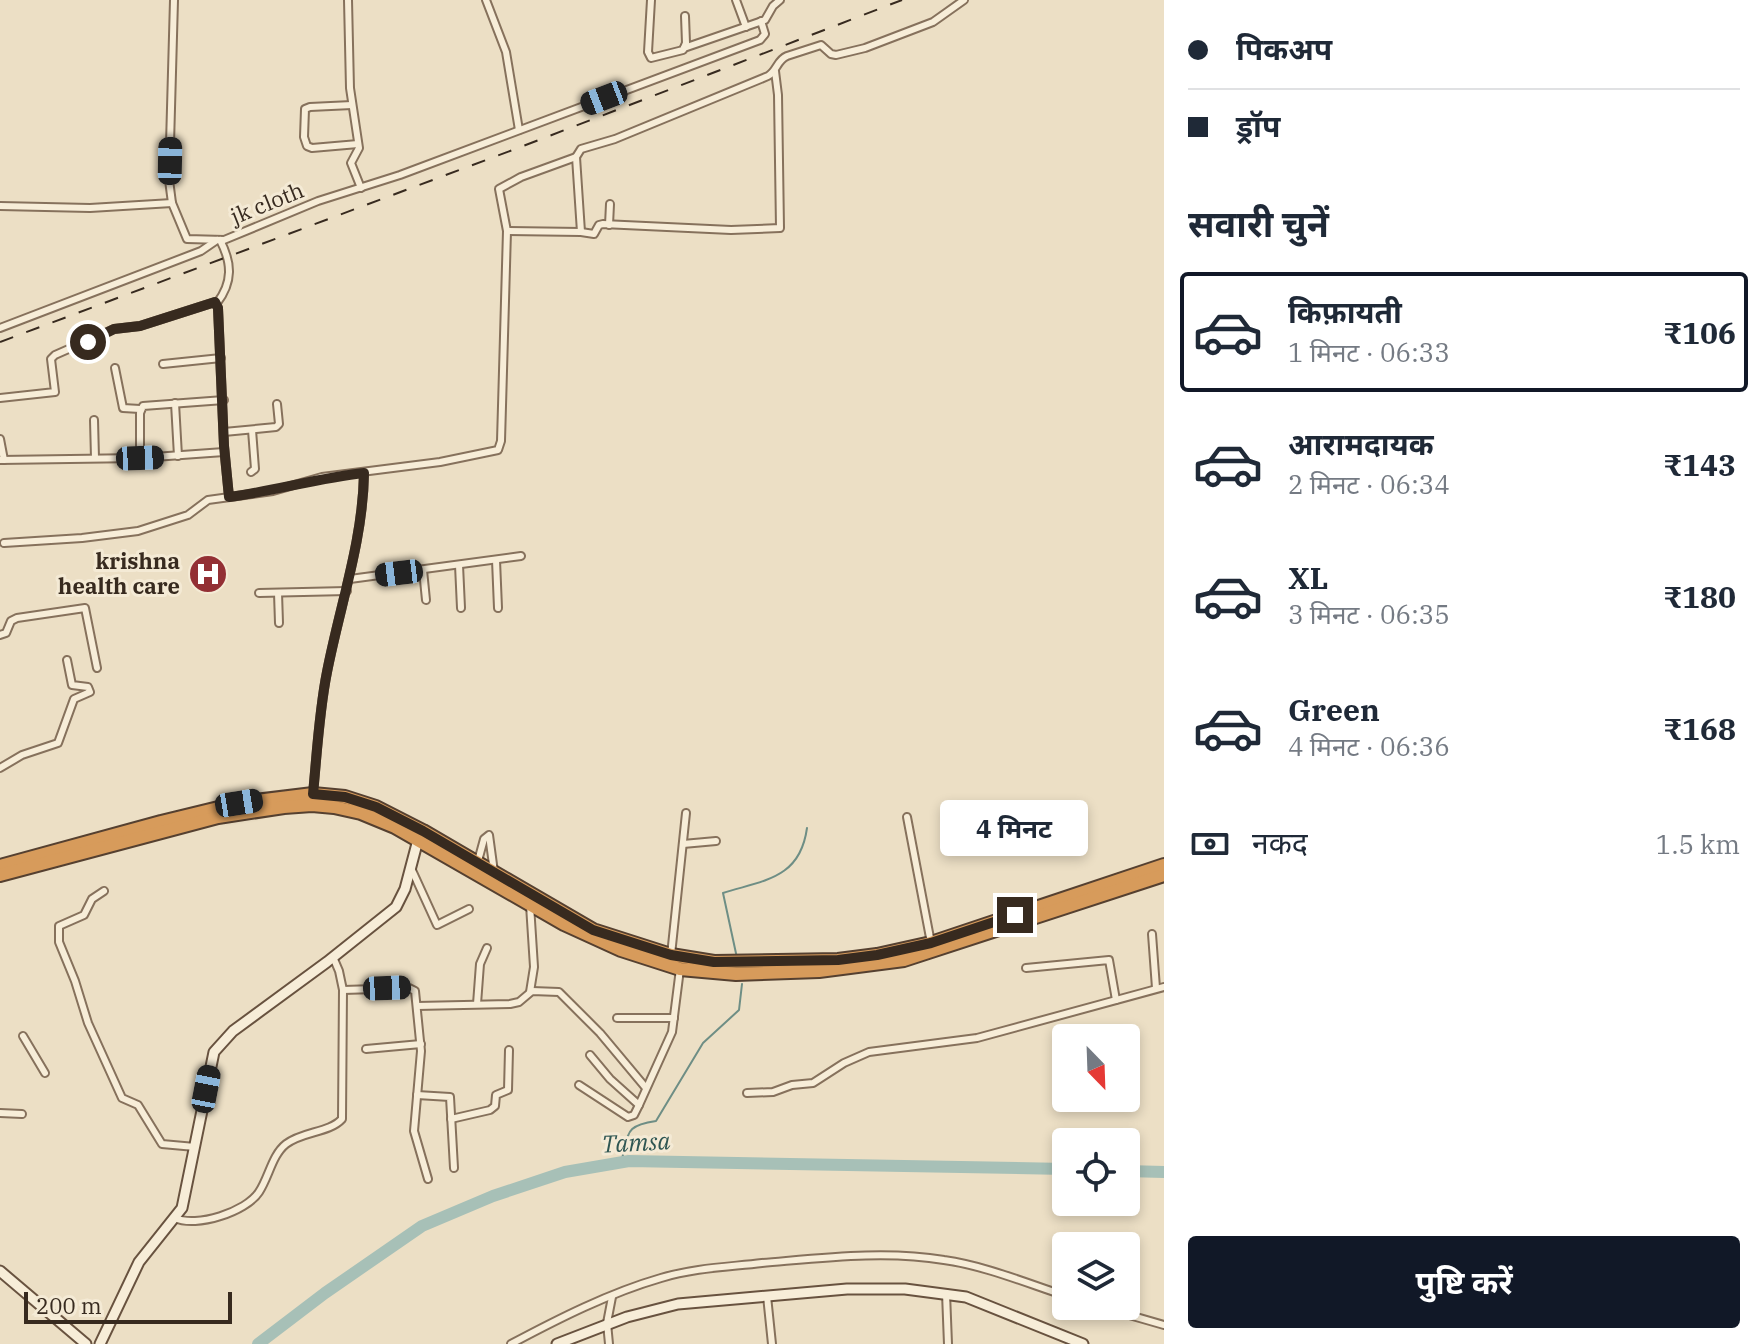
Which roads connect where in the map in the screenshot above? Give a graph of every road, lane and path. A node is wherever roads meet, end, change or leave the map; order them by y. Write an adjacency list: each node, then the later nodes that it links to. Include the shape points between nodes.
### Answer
1 (174, 0): 18 (street, jk cloth)
2 (348, 0): 13 (street)
3 (486, 0): 14 (street, via 506,52)
4 (651, 0): 11 (street, via 649,56 654,59)
5 (736, 0): 10 (street)
6 (780, 0): 9 (street)
7 (964, 0): 12 (street, via 923,27 836,55 821,45 813,47 782,58)
8 (685, 16): 11 (street)
9 (761, 21): 10 (street); 14 (street, jk cloth, via 765,34 760,40)
10 (746, 27): 11 (street)
11 (684, 48)
12 (775, 71): 16 (street, via 581,149); 21 (street, via 780,228)
13 (352, 105): 15 (street); 15 (street, via 305,109 305,141 309,147)
14 (519, 130): 17 (street, jk cloth)
15 (358, 144): 17 (street, via 350,161)
16 (576, 157): 22 (street, via 502,186); 23 (street)
17 (361, 188): 24 (street, jk cloth)
18 (172, 203): 20 (street); 24 (street, jk cloth, via 187,239)
19 (610, 204): 21 (street)
20 (0, 206)
21 (609, 225): 23 (street, via 599,225 593,234)
22 (507, 231): 23 (street); 45 (street, via 498,450)
23 (581, 232)
24 (219, 240): 25 (street, via 230,272); 26 (street)
25 (217, 303): 27 (street); 30 (street, via 114,329 51,359 55,392)
26 (0, 328)
27 (221, 358): 28 (street); 31 (street)
28 (163, 364)
29 (115, 368): 34 (street, via 123,409)
30 (0, 398)
31 (224, 400): 32 (street); 37 (street)
32 (175, 403): 34 (street); 40 (street)
33 (277, 404): 36 (street, via 278,426)
34 (140, 409): 42 (street)
35 (94, 420): 41 (street)
36 (252, 430): 37 (street); 44 (street)
37 (224, 432): 39 (street)
38 (0, 439): 43 (street)
39 (224, 452): 40 (street); 46 (street)
40 (178, 456): 42 (street)
41 (95, 458): 42 (street); 43 (street)
42 (140, 458)
43 (2, 460)
44 (251, 472)
45 (364, 473): 46 (street); 52 (street)
46 (229, 497): 47 (street, via 208,500 188,515 138,531)
47 (4, 543)
48 (521, 556): 49 (street)
49 (496, 560): 50 (street); 58 (street)
50 (459, 565): 51 (street); 57 (street)
51 (423, 570): 52 (street); 56 (street)
52 (350, 579): 53 (street)
53 (347, 591): 55 (street); 64 (street, via 326,674)
54 (259, 593): 55 (street)
55 (278, 593): 59 (street)
56 (426, 600)
57 (461, 608)
58 (498, 608)
59 (279, 623)
60 (0, 635): 62 (street, via 17,618 85,608)
61 (67, 660): 63 (street, via 72,685 89,689 74,699 58,743)
62 (97, 668)
63 (0, 768)
64 (313, 794): 67 (highway, via 376,807); 73 (highway, via 195,813)
65 (686, 813): 69 (street)
66 (907, 817): 81 (street)
67 (419, 835): 70 (highway); 71 (street); 75 (highway, via 361,813 312,805 218,817); 78 (highway)
68 (716, 841): 69 (street)
69 (683, 844): 83 (street)
70 (477, 862): 74 (highway); 74 (street, via 489,835)
71 (409, 865): 79 (street, via 435,924); 84 (street, via 396,907)
72 (1164, 865): 81 (highway)
73 (0, 866)
74 (494, 872): 83 (highway, via 593,930)
75 (0, 875)
76 (1164, 875): 86 (highway, via 904,960 819,971)
77 (104, 891): 109 (street, via 84,915 59,926 60,946 122,1098 138,1105 162,1144)
78 (530, 905): 86 (highway, via 598,940); 89 (street)
79 (469, 909)
80 (1152, 934): 87 (street)
81 (931, 943): 83 (highway, via 838,960 714,962)
82 (487, 948): 91 (street, via 480,964)
83 (671, 955)
84 (333, 957): 88 (street); 109 (street, via 219,1044)
85 (1026, 968): 90 (street, via 1109,960)
86 (680, 969): 94 (street)
87 (1160, 987): 90 (street)
88 (343, 990): 92 (street, via 412,988); 112 (street, via 340,1122 283,1147 261,1189 245,1205 197,1222)
89 (530, 992): 91 (street, via 516,1003); 102 (street, via 561,993)
90 (1116, 1000): 103 (street, via 977,1038 869,1052 813,1083)
91 (477, 1004): 92 (street)
92 (417, 1006): 96 (street)
93 (617, 1018): 94 (street)
94 (674, 1018): 102 (street, via 670,1040)
95 (23, 1036): 100 (street)
96 (421, 1044): 97 (street); 104 (street)
97 (366, 1049)
98 (509, 1050): 108 (street, via 510,1089 496,1095 490,1110)
99 (590, 1055): 105 (street)
100 (45, 1073)
101 (579, 1085): 105 (street, via 628,1117)
102 (646, 1088): 105 (street)
103 (747, 1093)
104 (417, 1095): 108 (street, via 448,1096); 111 (street, via 415,1137)
105 (639, 1105)
106 (0, 1113): 107 (street)
107 (22, 1114)
108 (451, 1119): 110 (street)
109 (195, 1147): 112 (street, via 182,1208)
110 (454, 1168)
111 (428, 1179)
112 (175, 1218): 122 (street, via 139,1262)
113 (0, 1271): 121 (street)
114 (1052, 1291): 117 (street, via 942,1259 884,1256 685,1272)
115 (946, 1293): 116 (street, via 847,1289); 127 (street); 128 (street)
116 (767, 1296): 119 (street, via 678,1304); 126 (street)
117 (612, 1297): 119 (street); 123 (street)
118 (1140, 1318): 120 (street)
119 (607, 1323): 124 (street); 125 (street)
120 (1164, 1325)
121 (86, 1344)
122 (100, 1344)
123 (511, 1344)
124 (557, 1344)
125 (609, 1344)
126 (772, 1344)
127 (948, 1344)
128 (1083, 1344)

